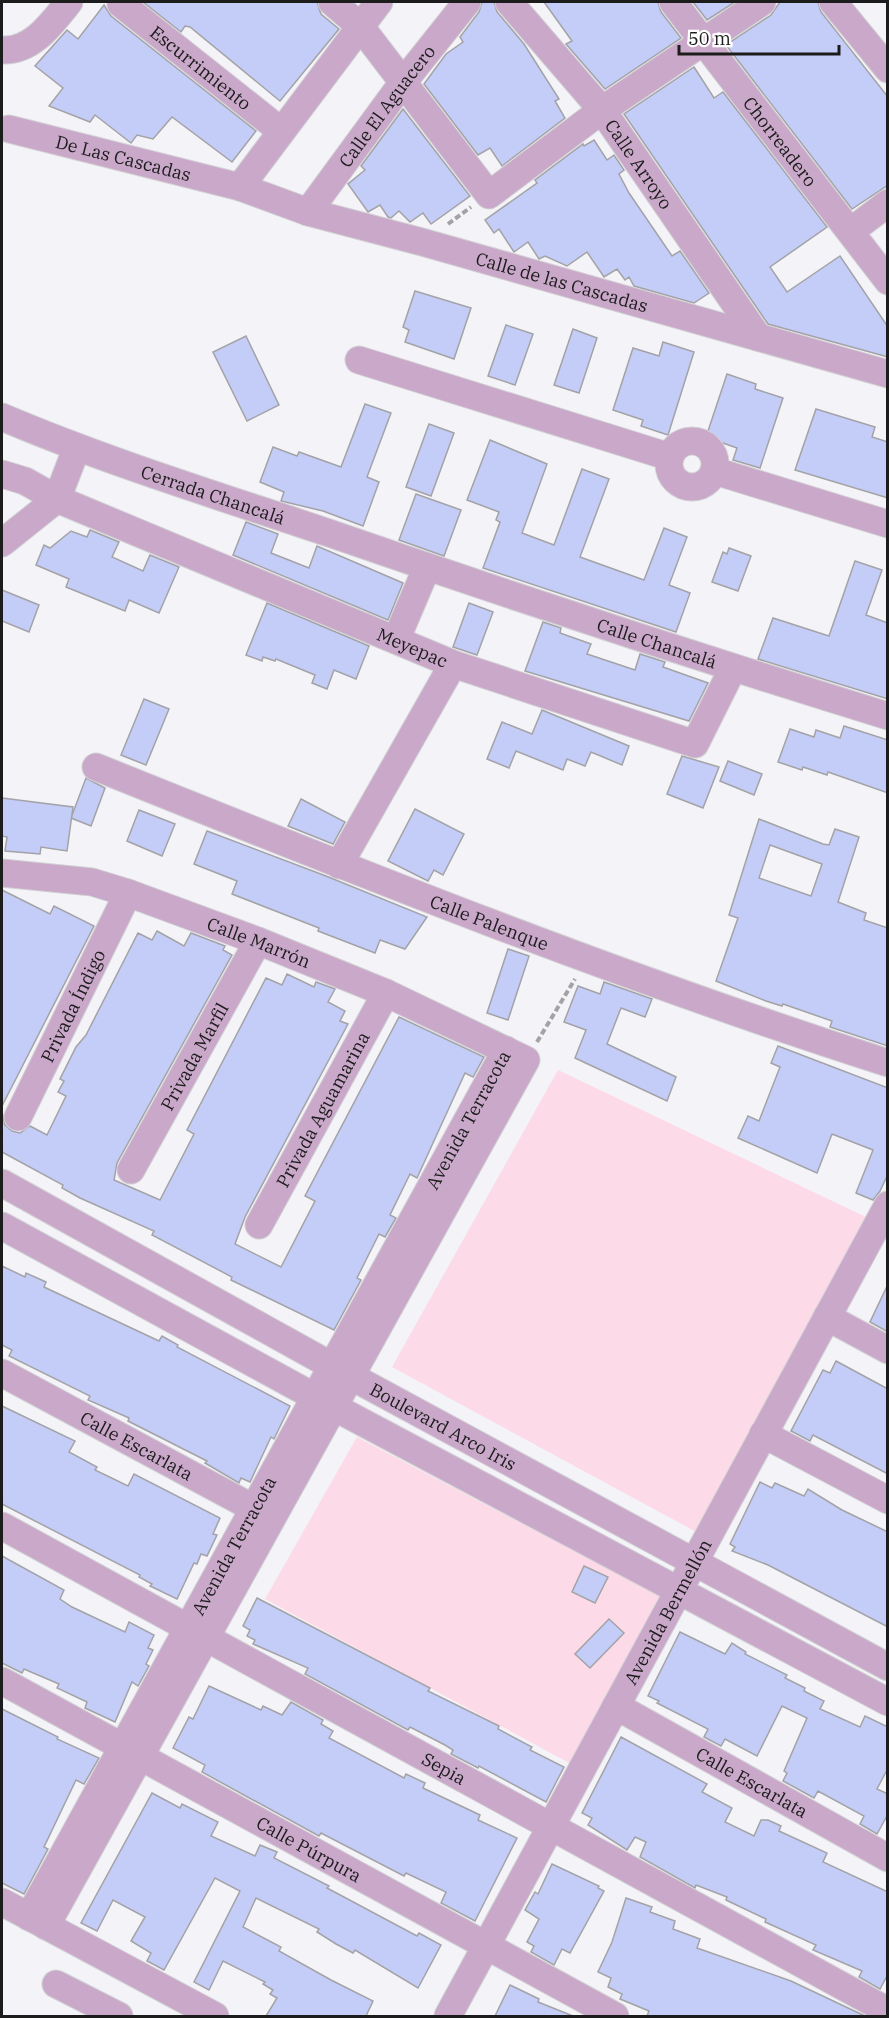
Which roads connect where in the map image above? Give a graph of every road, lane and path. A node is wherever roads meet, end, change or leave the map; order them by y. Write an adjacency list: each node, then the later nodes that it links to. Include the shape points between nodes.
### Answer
1 (69, 2): 12 (street, via 41,36 12,50)
2 (332, 2): 10 (street)
3 (380, 2): 10 (street)
4 (467, 2): 14 (street, Calle El Aguacero)
5 (509, 2): 15 (street, Calle Arroyo)
6 (673, 2): 11 (street, Chorreadero)
7 (762, 2): 11 (street)
8 (833, 2): 13 (street)
9 (121, 4): 17 (street, Escurrimiento)
10 (360, 26): 14 (street); 17 (street)
11 (703, 43): 15 (street); 22 (street, Chorreadero)
12 (2, 50)
13 (888, 69)
14 (404, 81): 19 (street); 21 (street, Calle El Aguacero)
15 (602, 110): 19 (street); 25 (street, Calle Arroyo)
16 (9, 129): 18 (street, De Las Cascadas)
17 (281, 131): 18 (street)
18 (240, 187): 21 (street, Calle de las Cascadas)
19 (489, 195): 23 (path)
20 (888, 203): 22 (street)
21 (308, 212): 23 (street, Calle de las Cascadas)
22 (851, 231): 24 (street, Chorreadero)
23 (422, 242): 25 (street, Calle de las Cascadas)
24 (888, 281)
25 (758, 337): 27 (street, Calle de las Cascadas)
26 (359, 360): 32 (street, via 670,457 687,441 703,443 714,455 715,471)
27 (888, 375)
28 (2, 417): 29 (street, Cerrada Chancalá)
29 (77, 447): 31 (street); 34 (street, Cerrada Chancalá)
30 (2, 474): 31 (street, Meyepac, via 25,481)
31 (57, 499): 33 (street); 35 (street, Meyepac)
32 (888, 524)
33 (2, 543)
34 (427, 567): 35 (street); 37 (street, Calle Chancalá)
35 (396, 640): 36 (street, Meyepac)
36 (453, 664): 37 (street, Meyepac, via 695,744); 40 (street)
37 (733, 668): 38 (street, Calle Chancalá)
38 (888, 716)
39 (96, 767): 40 (street, Calle Palenque)
40 (339, 865): 44 (street, Calle Palenque)
41 (2, 873): 42 (street, Calle Marrón, via 92,882)
42 (128, 893): 43 (street, Calle Marrón); 48 (street, Privada Índigo)
43 (258, 941): 45 (street, Calle Marrón); 49 (street, Privada Marfil)
44 (587, 958): 46 (path); 47 (street, Calle Palenque, via 754,1020)
45 (386, 993): 46 (street, Calle Marrón); 52 (street, Privada Aguamarina)
46 (516, 1055): 56 (street, Avenida Terracota)
47 (888, 1063)
48 (18, 1117)
49 (131, 1170)
50 (2, 1184): 56 (street, Boulevard Arco Iris)
51 (888, 1205): 54 (street, Avenida Bermellón)
52 (259, 1225)
53 (2, 1226): 58 (street, Boulevard Arco Iris)
54 (827, 1317): 55 (street); 59 (street, Avenida Bermellón)
55 (888, 1350)
56 (341, 1371): 58 (street, Avenida Terracota); 63 (street, Boulevard Arco Iris)
57 (2, 1373): 61 (street, Calle Escarlata)
58 (325, 1401): 61 (street, Avenida Terracota); 64 (street, Boulevard Arco Iris)
59 (763, 1434): 60 (street); 63 (street, Avenida Bermellón)
60 (888, 1500)
61 (263, 1513): 65 (street, Avenida Terracota)
62 (2, 1526): 65 (street, Sepia)
63 (694, 1563): 64 (street, Avenida Bermellón); 66 (street, Boulevard Arco Iris)
64 (679, 1590): 68 (street, Boulevard Arco Iris); 69 (street, Avenida Bermellón)
65 (197, 1633): 70 (street, Avenida Terracota); 71 (street, Sepia)
66 (888, 1666)
67 (2, 1681): 70 (street, Calle Púrpura)
68 (888, 1702)
69 (616, 1706): 71 (street, Avenida Bermellón); 72 (street, Calle Escarlata)
70 (131, 1752): 74 (street, Avenida Terracota); 75 (street, Calle Púrpura)
71 (551, 1827): 75 (street, Avenida Bermellón); 77 (street, Sepia)
72 (888, 1858)
73 (2, 1902): 74 (street)
74 (38, 1922): 79 (street)
75 (486, 1946): 80 (street, Avenida Bermellón); 81 (street, Calle Púrpura)
76 (56, 1984): 78 (street)
77 (888, 2011)
78 (119, 2016)
79 (215, 2016)
80 (448, 2016)
81 (615, 2016)

